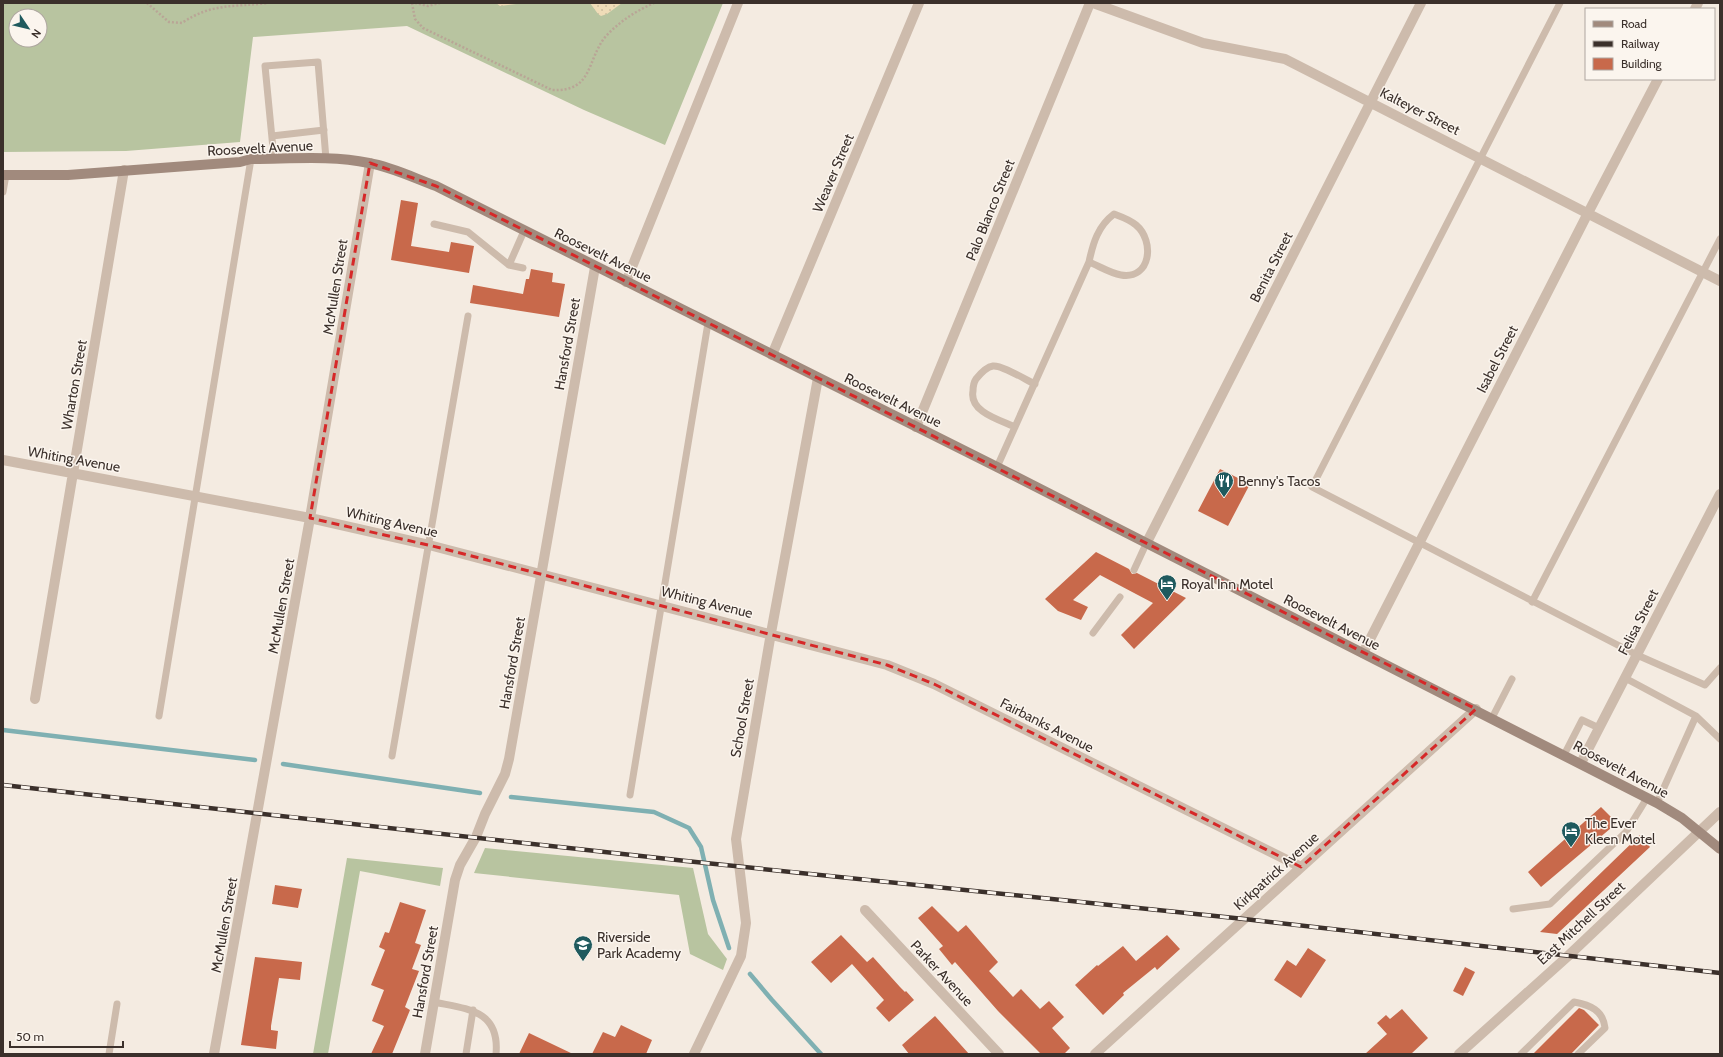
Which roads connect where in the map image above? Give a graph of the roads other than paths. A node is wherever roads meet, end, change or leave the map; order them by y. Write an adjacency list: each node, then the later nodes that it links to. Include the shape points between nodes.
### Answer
1 (738, 3): 29 (street)
2 (919, 3): 32 (street, Weaver Street)
3 (1090, 3): 35 (street, Palo Blanco Street)
4 (1093, 3): 8 (street, Kalteyer Street, via 1203,43 1286,59)
5 (1421, 3): 8 (street, Benita Street)
6 (1560, 3): 11 (lane)
7 (1657, 80): 19 (street, Isabel Street)
8 (1371, 101): 11 (street, Kalteyer Street); 44 (street, Benita Street)
9 (324, 130): 10 (lane); 10 (lane, via 318,62 265,66); 14 (lane)
10 (272, 136): 13 (lane)
11 (1480, 157): 19 (street, Kalteyer Street); 43 (lane, via 1312,487)
12 (251, 159): 13 (main road, Roosevelt Avenue); 16 (main road, Roosevelt Avenue, via 240,162); 41 (lane)
13 (274, 159): 14 (main road, Roosevelt Avenue)
14 (326, 159): 15 (main road, Roosevelt Avenue)
15 (370, 163): 21 (main road, Roosevelt Avenue, via 436,186); 42 (street, McMullen Street)
16 (124, 170): 17 (main road, Roosevelt Avenue, via 68,175); 39 (street, Wharton Street)
17 (4, 175): 18 (lane)
18 (3, 192)
19 (1588, 212): 27 (street, Kalteyer Street); 43 (street, Isabel Street)
20 (434, 224): 24 (lane, via 468,232)
21 (524, 231): 24 (lane); 25 (main road, Roosevelt Avenue)
22 (1720, 239): 27 (lane)
23 (1089, 262): 23 (lane, via 1098,231 1114,214 1125,217 1137,226 1149,250 1147,260 1140,271 1134,274 1122,275); 34 (lane)
24 (509, 265): 26 (lane)
25 (595, 267): 29 (main road, Roosevelt Avenue); 47 (street, Hansford Street)
26 (523, 268)
27 (1703, 272): 28 (street, Kalteyer Street); 49 (lane)
28 (1720, 281)
29 (626, 282): 31 (main road, Roosevelt Avenue)
30 (468, 316): 45 (lane)
31 (708, 323): 32 (main road, Roosevelt Avenue); 50 (lane)
32 (772, 355): 33 (main road, Roosevelt Avenue)
33 (818, 378): 35 (main road, Roosevelt Avenue); 51 (street, School Street)
34 (1035, 384): 36 (lane); 36 (lane, via 992,366 974,381 974,405)
35 (916, 427): 38 (main road, Roosevelt Avenue)
36 (1015, 427): 38 (lane)
37 (3, 460): 39 (street, Whiting Avenue)
38 (997, 467): 44 (main road, Roosevelt Avenue)
39 (73, 473): 41 (street, Whiting Avenue); 58 (street, Wharton Street)
40 (1720, 494): 54 (street, Felisa Street)
41 (195, 496): 42 (street, Whiting Avenue); 60 (lane)
42 (310, 518): 45 (street, Whiting Avenue); 81 (street, McMullen Street)
43 (1419, 542): 49 (lane); 53 (street, Isabel Street)
44 (1146, 544): 46 (lane); 53 (main road, Roosevelt Avenue)
45 (429, 545): 47 (street, Whiting Avenue); 66 (lane)
46 (1134, 570)
47 (542, 574): 50 (street, Whiting Avenue); 77 (street, Hansford Street, via 509,759 505,774 455,880)
48 (1120, 596): 52 (lane)
49 (1532, 602): 54 (lane)
50 (660, 605): 51 (street, Whiting Avenue); 68 (lane)
51 (771, 633): 74 (street, Fairbanks Avenue, via 887,665 934,684); 85 (street, School Street, via 736,839 746,923 745,941 741,956)
52 (1093, 633)
53 (1363, 653): 59 (main road, Roosevelt Avenue)
54 (1637, 655): 55 (lane, via 1705,685); 56 (street, Felisa Street)
55 (1720, 668)
56 (1625, 678): 61 (lane); 63 (street, Felisa Street)
57 (1512, 679): 62 (lane)
58 (35, 698)
59 (1476, 709): 62 (main road, Roosevelt Avenue); 74 (street, Kirkpatrick Avenue)
60 (159, 716)
61 (1696, 716): 64 (lane); 70 (lane)
62 (1492, 718): 65 (main road, Roosevelt Avenue)
63 (1599, 728): 65 (lane, via 1582,720); 67 (street, Felisa Street)
64 (1720, 739)
65 (1564, 754): 67 (main road, Roosevelt Avenue)
66 (392, 756)
67 (1580, 763): 69 (main road, Roosevelt Avenue)
68 (630, 795)
69 (1647, 798): 70 (main road, Roosevelt Avenue); 75 (lane, via 1626,832 1550,904)
70 (1657, 803): 72 (main road, Roosevelt Avenue)
71 (1720, 812): 72 (street, East Mitchell Street)
72 (1699, 831): 73 (main road, Roosevelt Avenue); 88 (street, East Mitchell Street, via 1567,957)
73 (1720, 849)
74 (1301, 867): 87 (street, Kirkpatrick Avenue)
75 (1513, 909)
76 (865, 910): 86 (street, Parker Avenue)
77 (434, 1002): 79 (lane); 82 (street, Hansford Street)
78 (117, 1004): 80 (lane)
79 (474, 1010): 83 (lane); 84 (lane, via 489,1020 495,1031)
80 (109, 1054)
81 (214, 1054)
82 (425, 1054)
83 (466, 1054)
84 (496, 1054)
85 (694, 1054)
86 (999, 1054)
87 (1096, 1054)
88 (1459, 1054)
89 (1521, 1054): 90 (lane, via 1574,1002 1590,1005 1604,1020 1605,1028)
90 (1578, 1054)

